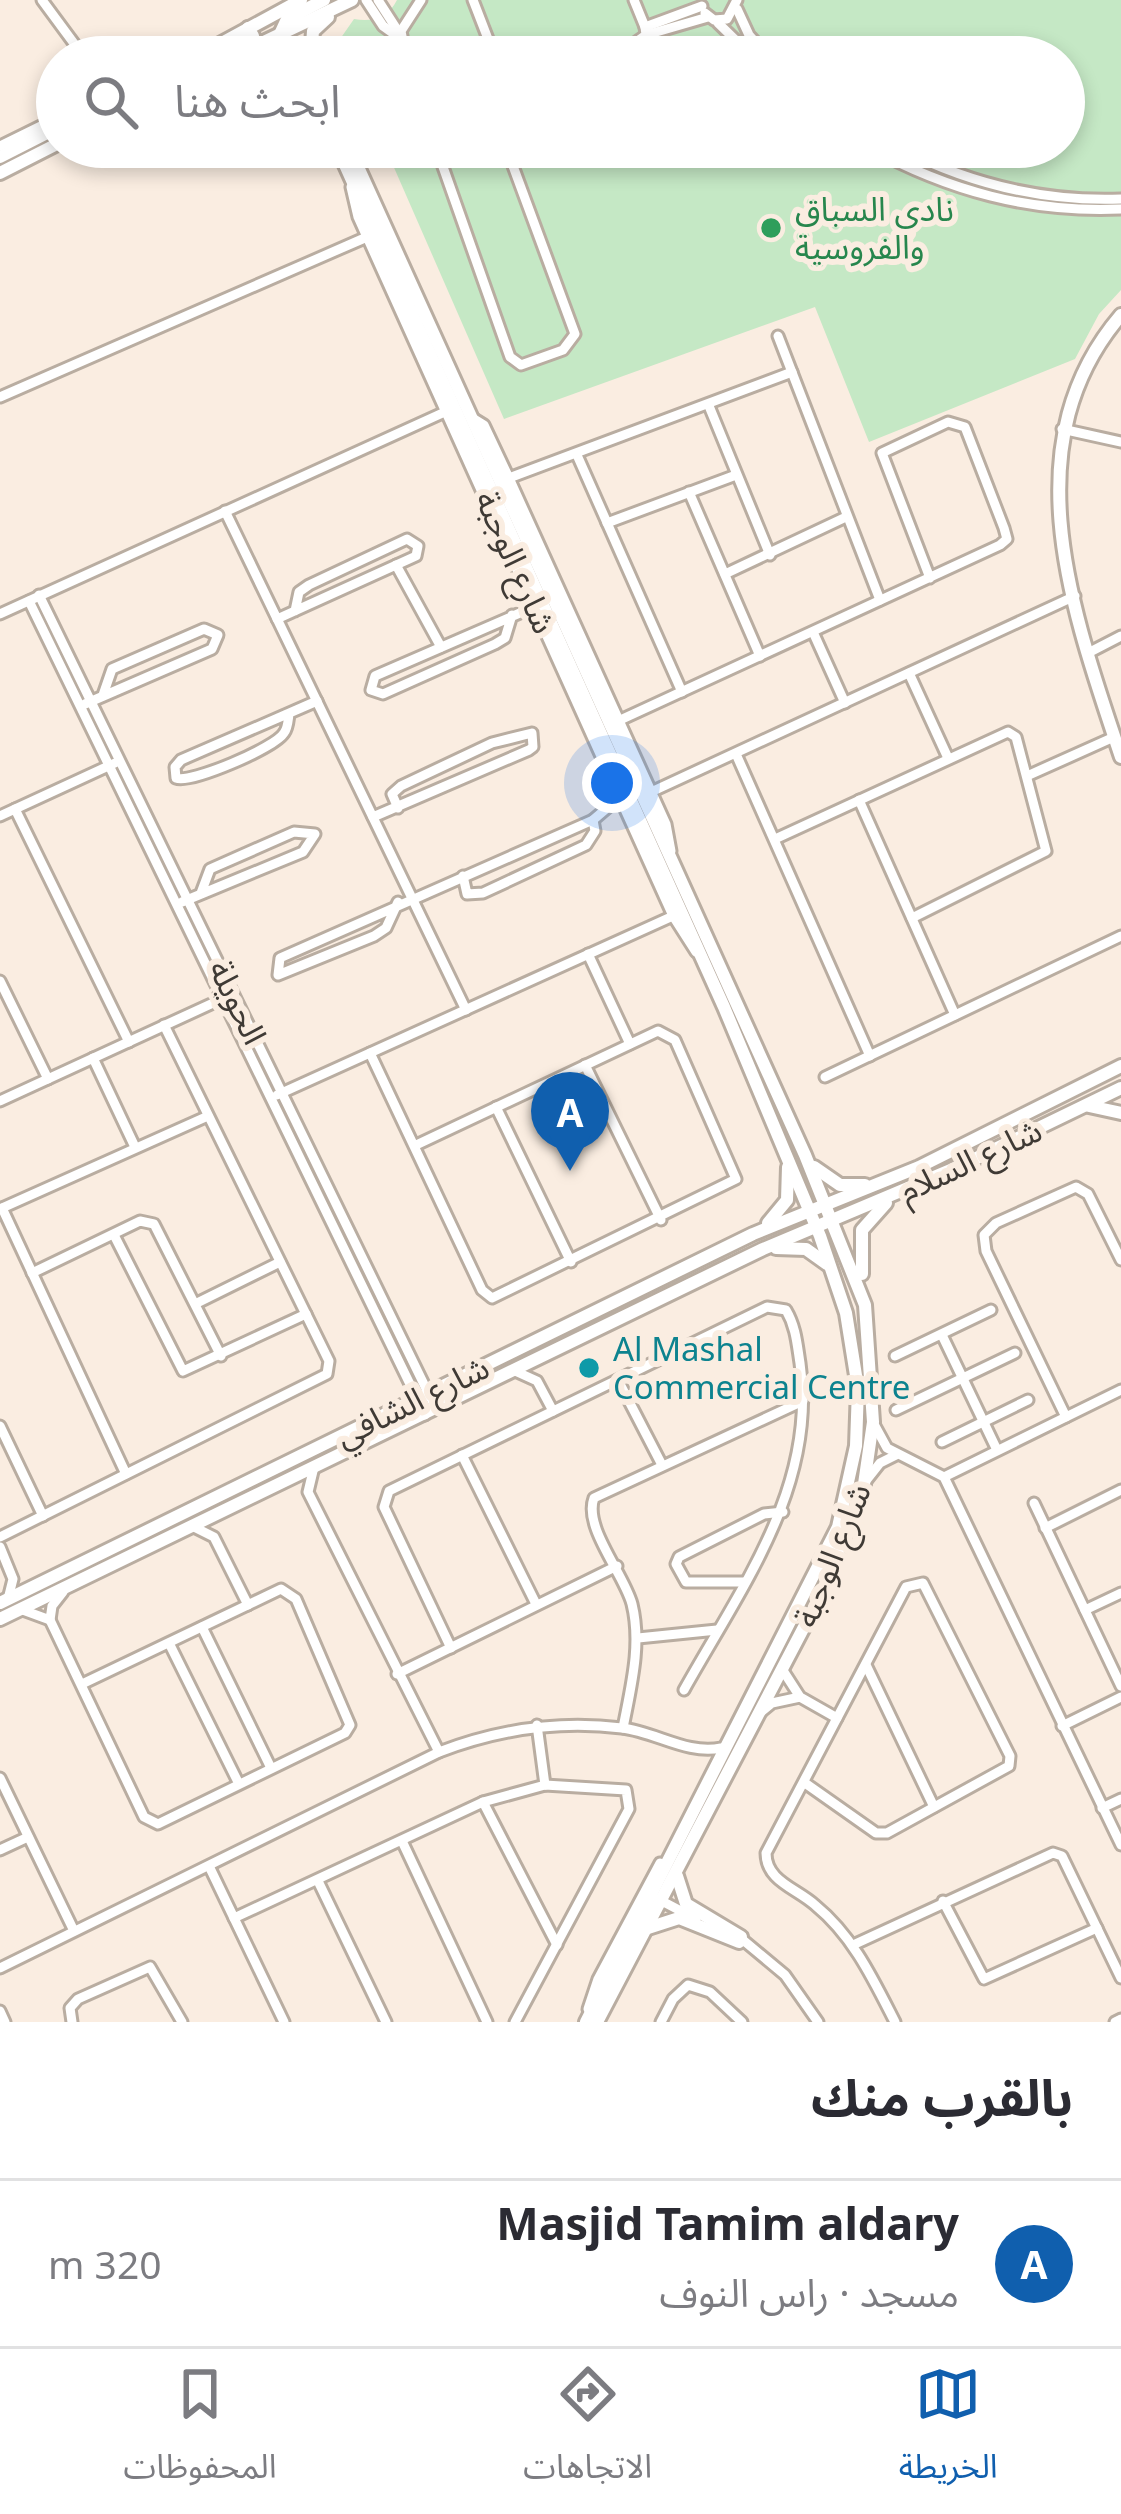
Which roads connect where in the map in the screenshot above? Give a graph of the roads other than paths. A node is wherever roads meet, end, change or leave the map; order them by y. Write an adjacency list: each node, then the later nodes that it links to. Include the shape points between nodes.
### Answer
1 (42, 0): 17 (street)
2 (301, 0): 13 (street)
3 (324, 0): 14 (street)
4 (352, 0): 14 (street); 23 (street)
5 (366, 0): 16 (street, via 383,26)
6 (378, 0): 16 (street)
7 (421, 0): 16 (street)
8 (473, 0): 24 (street)
9 (634, 0): 15 (street)
10 (702, 3): 12 (street); 15 (street)
11 (737, 4): 12 (street, via 728,20); 27 (street)
12 (711, 19): 15 (street); 26 (street)
13 (252, 25): 14 (street); 18 (street); 19 (street)
14 (286, 28): 20 (street); 21 (street); 22 (street)
15 (645, 31): 25 (street)
16 (401, 35)
17 (69, 36)
18 (233, 36)
19 (253, 36)
20 (271, 36)
21 (287, 36)
22 (293, 36)
23 (312, 36)
24 (487, 36)
25 (639, 36)
26 (730, 36)
27 (750, 36)
28 (36, 128): 30 (street)
29 (36, 139): 32 (street)
30 (0, 146)
31 (36, 155): 40 (street)
32 (0, 157)
33 (346, 168): 44 (street, شارع الوجبة)
34 (347, 168): 113 (street, شارع الوجبة)
35 (358, 168): 51 (street, شارع الوجبة)
36 (443, 168): 37 (street, via 510,357 521,365 563,350 574,334)
37 (514, 168)
38 (922, 168): 41 (street)
39 (931, 168): 41 (street)
40 (0, 173)
41 (947, 178): 42 (street, via 1032,196); 43 (street, via 1024,206)
42 (1121, 199)
43 (1121, 209)
44 (367, 237): 48 (street); 50 (street, شارع الوجبة)
45 (1121, 315): 52 (street, via 1086,366)
46 (778, 336): 47 (street)
47 (792, 372): 49 (street); 59 (street)
48 (0, 398)
49 (709, 406): 54 (street); 55 (street)
50 (447, 411): 58 (street); 68 (street, شارع الوجبة)
51 (470, 416): 56 (street, شارع الوجبة, via 484,424); 103 (street, شارع الوجبة)
52 (1063, 428): 53 (street); 65 (street, via 1059,531)
53 (1121, 442)
54 (577, 455): 56 (street); 60 (street)
55 (736, 475): 57 (street); 61 (street)
56 (509, 478): 85 (street, شارع الوجبة)
57 (689, 492): 60 (street); 63 (street)
58 (225, 511): 66 (street); 72 (street)
59 (846, 517): 61 (street); 67 (street)
60 (607, 523): 79 (street)
61 (770, 555): 63 (street)
62 (396, 565): 69 (street); 69 (street, via 418,554 415,542 406,539 309,585 298,592); 75 (street)
63 (725, 574): 77 (street)
64 (930, 578): 64 (street, via 1006,539 965,428 948,422 883,453); 67 (street)
65 (1075, 596): 76 (street); 78 (street)
66 (34, 598): 70 (street); 83 (street, الحويلة)
67 (880, 600): 73 (street)
68 (536, 606): 71 (street); 93 (street, شارع الوجبة)
69 (295, 611): 72 (street)
70 (0, 614)
71 (512, 615): 75 (street); 75 (street, via 495,644 383,694 370,690 375,676)
72 (278, 620): 81 (street)
73 (813, 632): 77 (street); 82 (street)
74 (1121, 636): 76 (street)
75 (441, 647)
76 (1090, 652): 86 (street)
77 (760, 656): 79 (street)
78 (909, 673): 82 (street); 89 (street)
79 (682, 692): 85 (street)
80 (103, 695): 80 (street, via 212,649 218,635 204,629 112,669); 83 (street)
81 (317, 701): 84 (street); 100 (street)
82 (845, 703): 87 (street)
83 (86, 704): 90 (street, الحويلة)
84 (289, 714): 84 (street, via 181,760 176,778 193,779 275,742)
85 (618, 721): 92 (street, شارع الوجبة)
86 (1114, 737): 88 (street); 91 (street)
87 (736, 754): 92 (street); 102 (street)
88 (1121, 757)
89 (948, 758): 91 (street, via 1008,732); 94 (street)
90 (114, 763): 95 (street); 107 (street, الحويلة)
91 (1028, 776): 110 (street, via 1046,851)
92 (651, 792): 103 (street, شارع الوجبة)
93 (621, 796): 97 (street); 98 (street, شارع الوجبة)
94 (859, 800): 102 (street); 110 (street)
95 (16, 808): 99 (street); 120 (street)
96 (398, 808): 96 (street, via 529,750 532,733 492,742 401,786 392,794); 100 (street)
97 (605, 813): 98 (street); 101 (street)
98 (628, 813): 109 (street, شارع الوجبة)
99 (0, 816)
100 (373, 817): 106 (street)
101 (593, 820): 104 (street); 104 (street, via 586,845 483,893 467,894)
102 (775, 839): 123 (street)
103 (673, 862): 139 (street, شارع الوجبة)
104 (463, 876): 106 (street)
105 (201, 893): 105 (street, via 303,852 315,834 294,832 210,869); 107 (street)
106 (412, 898): 108 (street); 117 (street)
107 (183, 902): 115 (street, الحويلة)
108 (398, 902): 108 (street, via 280,958 278,975 374,936)
109 (673, 916): 112 (street); 113 (street, شارع الوجبة)
110 (912, 918): 118 (street)
111 (1121, 936): 118 (street)
112 (589, 954): 117 (street); 121 (street)
113 (699, 954): 116 (street, شارع الوجبة)
114 (0, 981): 128 (street)
115 (228, 996): 119 (street); 130 (street, الحويلة)
116 (724, 1007): 138 (street, شارع الوجبة); 144 (street)
117 (466, 1010): 122 (street)
118 (955, 1015): 123 (street)
119 (164, 1025): 120 (street); 135 (street)
120 (129, 1042): 124 (street)
121 (630, 1044): 125 (street); 145 (street, via 658,1031 675,1040 734,1166 728,1188)
122 (370, 1053): 130 (street); 136 (street)
123 (870, 1056): 127 (street)
124 (93, 1058): 128 (street); 137 (street)
125 (585, 1065): 133 (street); 145 (street)
126 (1121, 1066): 140 (street, شارع السلام)
127 (826, 1077)
128 (48, 1079): 131 (street)
129 (1121, 1088): 132 (street, شارع السلام)
130 (277, 1095): 170 (street, الحويلة)
131 (0, 1101)
132 (1088, 1106): 134 (street); 142 (street, شارع السلام)
133 (496, 1107): 136 (street); 151 (street)
134 (1121, 1113)
135 (208, 1116): 137 (street); 150 (street)
136 (414, 1146): 151 (street, via 491,1298)
137 (135, 1147): 143 (street)
138 (787, 1154): 144 (street, شارع الوجبة); 146 (street, via 787,1200)
139 (805, 1155): 141 (street, via 828,1180); 144 (street, شارع الوجبة)
140 (919, 1167): 141 (street, شارع السلام); 144 (street)
141 (879, 1184): 144 (street, شارع السلام)
142 (894, 1196): 144 (street, شارع السلام); 156 (street, via 862,1230)
143 (1, 1209): 153 (street)
144 (821, 1216): 146 (street, شارع الشافي); 148 (street, شارع الشافي); 152 (street, شارع الوجبة); 154 (street); 156 (street, شارع الوجبة); 160 (street)
145 (661, 1220): 151 (street)
146 (753, 1234): 170 (street, شارع الشافي)
147 (114, 1235): 153 (street); 155 (street, via 140,1221 154,1224); 162 (street, via 179,1369)
148 (763, 1250): 152 (street, via 806,1249); 154 (street, شارع الشافي)
149 (1121, 1260): 176 (street, via 1088,1194 1076,1187 984,1235)
150 (280, 1262): 155 (street); 158 (street)
151 (571, 1262)
152 (831, 1269): 220 (street, شارع الوجبة, via 854,1354 856,1446 838,1527)
153 (32, 1273): 186 (street)
154 (702, 1279): 164 (street, شارع الشافي)
155 (197, 1303): 162 (street)
156 (865, 1306): 160 (street, شارع الوجبة)
157 (991, 1310): 159 (street)
158 (306, 1314): 162 (street); 186 (street, via 329,1360 316,1384)
159 (942, 1335): 163 (street); 166 (street)
160 (869, 1343): 177 (street, شارع الوجبة)
161 (1015, 1353): 166 (street)
162 (221, 1356)
163 (896, 1356)
164 (542, 1358): 165 (street, شارع الشافي); 168 (street)
165 (515, 1371): 168 (street); 175 (street, شارع الشافي)
166 (963, 1378): 173 (street); 178 (street)
167 (618, 1379): 172 (street, via 778,1307 794,1324); 174 (street); 184 (street)
168 (537, 1381): 174 (street)
169 (1121, 1390): 176 (street)
170 (423, 1396): 175 (street, الحويلة); 204 (street, شارع الشافي)
171 (1028, 1400): 178 (street)
172 (803, 1401): 184 (street); 193 (street)
173 (896, 1410)
174 (553, 1411): 182 (street)
175 (430, 1412): 185 (street, شارع الشافي)
176 (1066, 1417): 181 (street)
177 (873, 1422): 183 (street); 189 (street, شارع الوجبة)
178 (984, 1422): 180 (street); 181 (street)
179 (1, 1432): 195 (street)
180 (942, 1442)
181 (998, 1450): 187 (street)
182 (462, 1455): 208 (street); 218 (street, via 385,1498)
183 (896, 1455): 187 (street); 189 (street)
184 (662, 1465): 201 (street, via 592,1503)
185 (314, 1467): 188 (street, شارع الشافي); 191 (street)
186 (126, 1474): 195 (street)
187 (944, 1478): 230 (street)
188 (286, 1480): 191 (street); 194 (street, شارع الشافي)
189 (864, 1484): 220 (street, شارع الوجبة, via 826,1585)
190 (1121, 1490): 197 (street)
191 (308, 1492): 221 (street)
192 (1034, 1503): 197 (street)
193 (782, 1512): 203 (street); 203 (street, via 764,1514 676,1564 686,1582)
194 (219, 1513): 196 (street, شارع الشافي); 199 (street)
195 (43, 1516): 198 (street)
196 (192, 1526): 199 (street); 205 (street, شارع الشافي)
197 (1045, 1528): 211 (street)
198 (0, 1537)
199 (214, 1537): 209 (street)
200 (0, 1547): 202 (street)
201 (617, 1566): 208 (street); 216 (street)
202 (10, 1568): 204 (street); 207 (street)
203 (745, 1582): 215 (street)
204 (37, 1585): 207 (street, شارع الشافي)
205 (68, 1586): 210 (street, شارع الشافي); 213 (street)
206 (1121, 1593): 211 (street)
207 (4, 1601)
208 (536, 1604): 218 (street)
209 (248, 1605): 214 (street); 235 (street, via 289,1592 350,1715 345,1733)
210 (20, 1610): 212 (street, شارع الشافي); 213 (street)
211 (1085, 1610): 223 (street)
212 (0, 1619)
213 (50, 1620): 222 (street)
214 (202, 1627): 217 (street); 235 (street)
215 (718, 1630): 216 (street); 224 (street)
216 (638, 1638): 231 (street)
217 (169, 1643): 222 (street); 239 (street)
218 (452, 1648): 221 (street)
219 (866, 1665): 228 (street); 243 (street); 243 (street, via 906,1587 923,1583 1010,1756 1004,1773)
220 (776, 1666): 225 (street); 227 (street, شارع الوجبة); 232 (street, شارع الوجبة); 252 (street, شارع الوجبة)
221 (397, 1674): 234 (street)
222 (82, 1684): 239 (street, via 150,1821)
223 (1121, 1686)
224 (684, 1690)
225 (800, 1697): 227 (street); 228 (street)
226 (1121, 1697): 230 (street)
227 (761, 1712): 250 (street, شارع الوجبة)
228 (837, 1718): 238 (street)
229 (537, 1725): 231 (street); 234 (street); 240 (street)
230 (1062, 1726): 244 (street)
231 (623, 1728): 233 (street)
232 (721, 1748): 233 (street); 236 (street, شارع الوجبة)
233 (698, 1750): 236 (street)
234 (439, 1752): 249 (street)
235 (272, 1768): 239 (street)
236 (709, 1772): 272 (street, شارع الوجبة, via 598,1979)
237 (0, 1778): 245 (street)
238 (805, 1783): 243 (street, via 876,1833); 260 (street, via 765,1860)
239 (239, 1784)
240 (545, 1785): 242 (street); 259 (street, via 620,1788 631,1796)
241 (1121, 1799): 244 (street)
242 (483, 1802): 246 (street); 259 (street)
243 (934, 1807)
244 (1102, 1808): 247 (street)
245 (28, 1837): 248 (street); 257 (street)
246 (402, 1841): 251 (street); 270 (street)
247 (1121, 1845)
248 (0, 1850)
249 (208, 1866): 254 (street); 257 (street)
250 (677, 1869): 252 (street, شارع الوجبة); 258 (street, via 686,1904)
251 (318, 1881): 254 (street); 269 (street)
252 (658, 1896): 256 (street, شارع الوجبة); 258 (street); 272 (street, شارع الوجبة)
253 (943, 1901): 255 (street, via 1053,1853 1062,1856); 255 (street, via 984,1978); 260 (street)
254 (234, 1918): 268 (street)
255 (1097, 1928): 262 (street)
256 (646, 1929): 258 (street, via 679,1918); 273 (street, شارع الوجبة)
257 (74, 1931): 261 (street)
258 (740, 1940): 276 (street, via 778,1968)
259 (556, 1945): 271 (street)
260 (853, 1945): 264 (street)
261 (0, 1968)
262 (1121, 1978)
263 (0, 2011): 265 (street)
264 (892, 2021)
265 (5, 2022)
266 (72, 2022): 267 (street, via 78,1999 150,1967)
267 (182, 2022)
268 (284, 2022)
269 (386, 2022)
270 (487, 2022)
271 (515, 2022)
272 (585, 2022)
273 (597, 2022)
274 (662, 2022): 275 (street, via 688,1985 710,1992)
275 (742, 2022)
276 (818, 2022)

